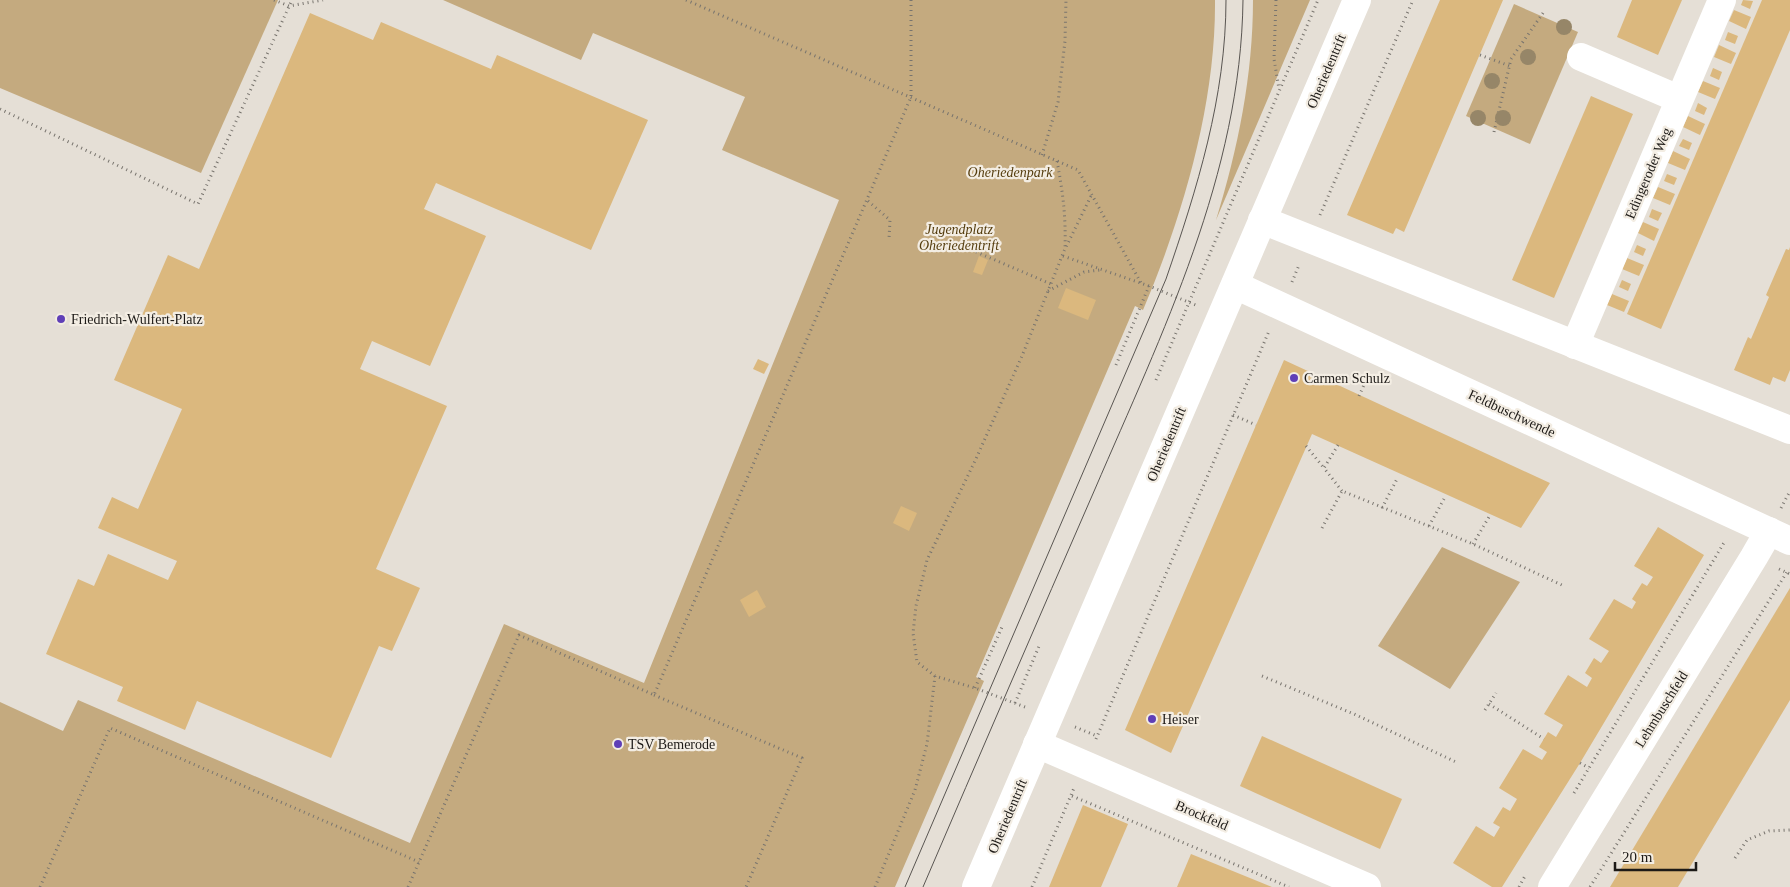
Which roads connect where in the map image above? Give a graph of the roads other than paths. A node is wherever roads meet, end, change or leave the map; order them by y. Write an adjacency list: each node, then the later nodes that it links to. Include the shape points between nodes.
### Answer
1 (1357, 0): 5 (street, Oheriedentrift)
2 (1722, 0): 4 (street, Edingeroder Weg)
3 (1581, 57): 4 (street)
4 (1679, 99): 7 (street, Edingeroder Weg)
5 (1262, 220): 6 (street, Oheriedentrift); 7 (street)
6 (1234, 285): 9 (street, Feldbuschwende); 10 (street, Oheriedentrift)
7 (1574, 346): 8 (street)
8 (1790, 430)
9 (1779, 536): 13 (street, Lehmbuschfeld, via 1754,558)
10 (1037, 744): 11 (street, Oheriedentrift); 12 (street, Brockfeld)
11 (976, 887)
12 (1367, 887)
13 (1552, 887)

